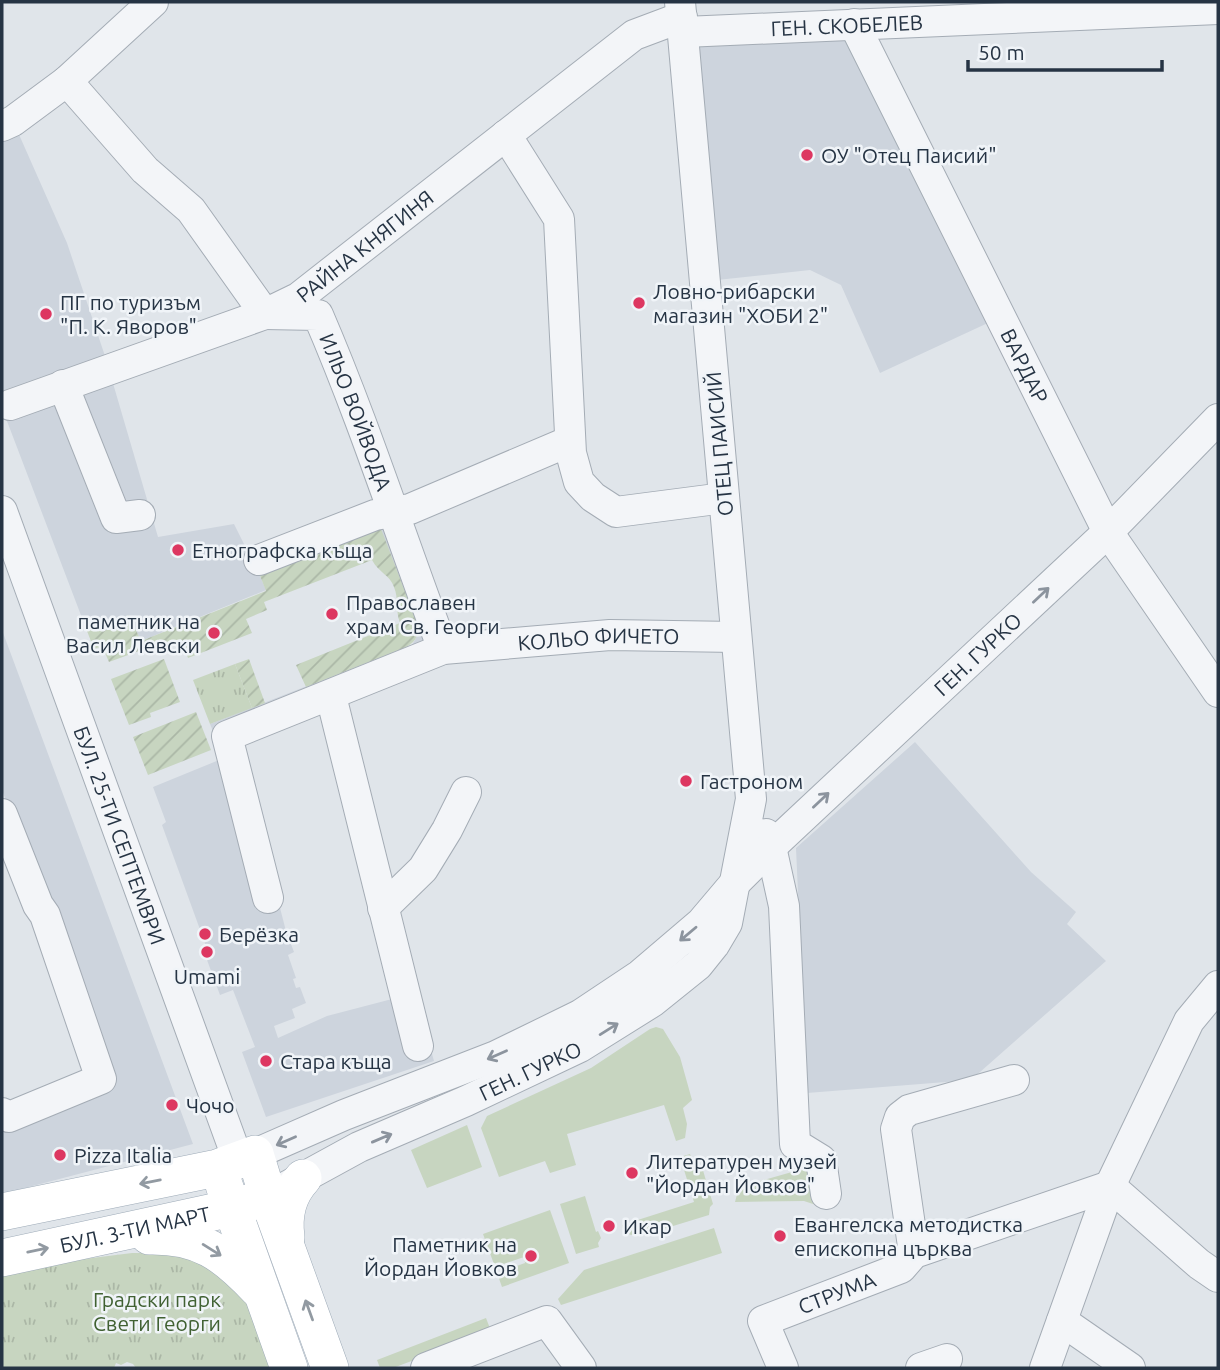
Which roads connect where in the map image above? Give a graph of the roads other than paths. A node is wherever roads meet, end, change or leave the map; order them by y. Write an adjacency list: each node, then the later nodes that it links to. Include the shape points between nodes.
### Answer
1 (153, 2): 6 (street)
2 (1218, 9): 3 (street, ГЕН. СКОБЕЛЕВ)
3 (980, 10): 5 (street, ГЕН. СКОБЕЛЕВ)
4 (682, 17): 5 (street, ГЕН. СКОБЕЛЕВ); 8 (street, РАЙНА КНЯГИНЯ, via 634,35); 14 (street, ОТЕЦ ПАИСИЙ)
5 (854, 24): 18 (street, ВАРДАР)
6 (66, 81): 7 (street); 9 (street, via 145,170 191,210)
7 (2, 126)
8 (506, 135): 9 (street, РАЙНА КНЯГИНЯ, via 298,298); 13 (street, via 559,219)
9 (265, 314): 10 (street, РАЙНА КНЯГИНЯ); 16 (street, ИЛЬО ВОЙВОДА, via 318,315 350,390)
10 (63, 385): 11 (street, РАЙНА КНЯГИНЯ); 17 (street, via 116,519)
11 (10, 405)
12 (1218, 419): 18 (street, ГЕН. ГУРКО)
13 (570, 441): 14 (street, via 579,482 616,512); 16 (street, via 410,509)
14 (724, 498): 20 (street, ОТЕЦ ПАИСИЙ)
15 (2, 511): 35 (street, БУЛ. 25-ТИ СЕПТЕМВРИ)
16 (391, 511): 19 (street); 21 (street, ИЛЬО ВОЙВОДА)
17 (140, 514)
18 (1108, 532): 22 (street, ВАРДАР); 27 (street, ГЕН. ГУРКО, one-way to 18)
19 (259, 560)
20 (736, 637): 21 (street, КОЛЬО ФИЧЕТО, via 610,635); 25 (street, ОТЕЦ ПАИСИЙ)
21 (443, 649): 23 (street, КОЛЬО ФИЧЕТО)
22 (1217, 687)
23 (331, 696): 29 (street, КОЛЬО ФИЧЕТО, via 227,736); 30 (street)
24 (466, 792): 30 (street, via 423,869)
25 (751, 799): 27 (street); 28 (street, ОТЕЦ ПАИСИЙ)
26 (2, 814): 34 (street, via 45,915 101,1079 9,1117)
27 (771, 847): 28 (street, ГЕН. ГУРКО); 38 (street, via 783,906 795,1144 821,1160)
28 (734, 884): 35 (street, ГЕН. ГУРКО, one-way to 35, via 701,923 640,975 580,1015 496,1056); 36 (street, ГЕН. ГУРКО, one-way to 28, via 359,1147 580,1047 652,1002 698,965 714,945 727,923)
29 (268, 898)
30 (383, 908): 32 (street)
31 (1218, 986): 37 (street, via 1189,1021)
32 (418, 1046)
33 (1014, 1080): 44 (street, via 909,1110 900,1117 895,1129)
34 (2, 1112)
35 (236, 1161): 39 (main road, БУЛ. 25-ТИ СЕПТЕМВРИ); 40 (main road, БУЛ. 25-ТИ СЕПТЕМВРИ); 41 (main road, БУЛ. 3-ТИ МАРТ, one-way to 41)
36 (303, 1178): 39 (street, ГЕН. ГУРКО); 43 (main road, via 294,1187 286,1210)
37 (1110, 1186): 44 (street, СТРУМА); 46 (street); 48 (street)
38 (826, 1194)
39 (268, 1197): 40 (main road, БУЛ. 3-ТИ МАРТ); 43 (main road, БУЛ. 25-ТИ СЕПТЕМВРИ)
40 (232, 1208): 42 (main road, БУЛ. 3-ТИ МАРТ); 47 (main road, БУЛ. 25-ТИ СЕПТЕМВРИ)
41 (2, 1212)
42 (73, 1242): 45 (main road, БУЛ. 3-ТИ МАРТ, one-way to 42); 47 (main road, one-way to 47, via 166,1236 198,1242 242,1271)
43 (288, 1252): 50 (main road, БУЛ. 25-ТИ СЕПТЕМВРИ, one-way to 43)
44 (914, 1252): 53 (street, СТРУМА, via 901,1268 763,1321)
45 (2, 1258)
46 (1218, 1277)
47 (261, 1293): 49 (main road, БУЛ. 25-ТИ СЕПТЕМВРИ)
48 (1062, 1321): 54 (street); 55 (street)
49 (289, 1368)
50 (330, 1368)
51 (426, 1368): 52 (street, via 547,1321)
52 (581, 1368)
53 (783, 1368)
54 (1045, 1368)
55 (1130, 1368)

